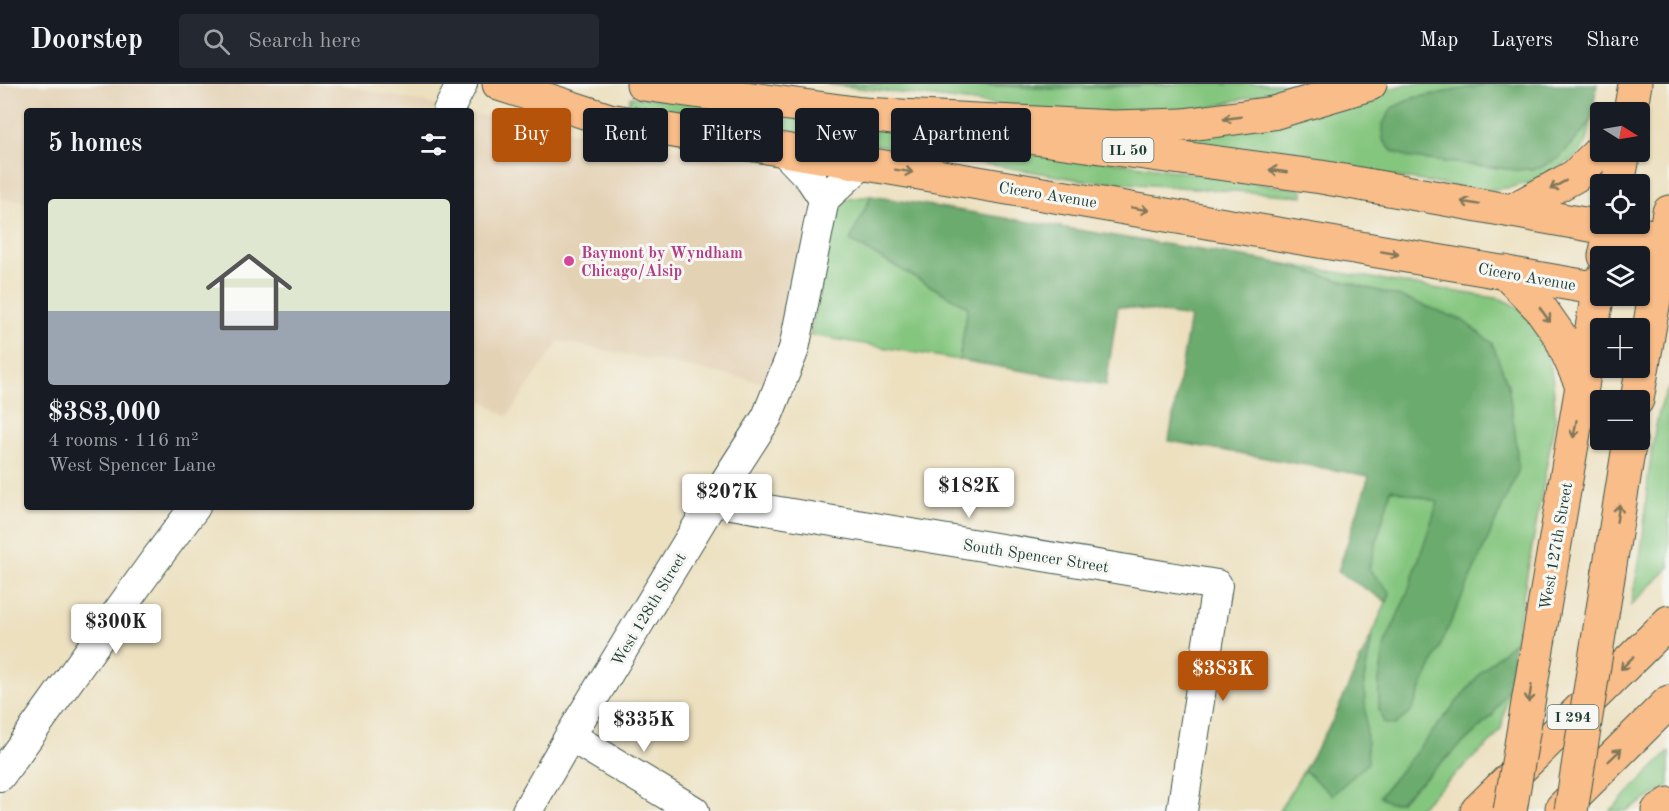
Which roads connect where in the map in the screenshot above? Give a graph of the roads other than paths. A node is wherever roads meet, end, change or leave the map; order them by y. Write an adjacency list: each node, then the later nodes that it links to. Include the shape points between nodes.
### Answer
1 (462, 84): 5 (street)
2 (499, 84): 9 (main road, Cicero Avenue, via 609,120)
3 (643, 84): 6 (main road, IL 50)
4 (1370, 84): 7 (main road, one-way to 7, via 1273,113 1183,125 1113,127)
5 (450, 108)
6 (819, 108)
7 (879, 115)
8 (879, 116): 13 (main road, IL 50, one-way to 8, via 1321,177)
9 (784, 151): 11 (main road, Cicero Avenue); 12 (street)
10 (1590, 161): 13 (main road, one-way to 13, via 1575,176)
11 (862, 164): 12 (street); 16 (main road, Cicero Avenue, one-way to 16)
12 (824, 199): 25 (street, West 128th Street, via 794,350 767,417)
13 (1510, 211): 15 (main road, IL 50)
14 (1668, 230): 15 (main road, IL 50); 18 (main road)
15 (1609, 236)
16 (1505, 272): 17 (main road, Cicero Avenue); 21 (main road, one-way to 21, via 1541,309 1560,336)
17 (1590, 285)
18 (1653, 299): 22 (main road)
19 (1596, 306): 21 (main road, West 127th Street)
20 (1669, 359): 23 (main road)
21 (1582, 386): 36 (main road, West 127th Street, one-way to 36, bridge)
22 (1639, 390)
23 (1645, 390)
24 (1628, 450): 38 (main road, one-way to 24, bridge)
25 (713, 501): 29 (street, West 128th Street); 34 (street, South Spencer Street, via 1217,585)
26 (193, 510): 30 (street)
27 (1669, 622): 35 (main road, I 294, one-way to 35)
28 (1669, 702): 37 (main road, one-way to 28)
29 (570, 736): 32 (street, West 128th Street); 33 (street)
30 (0, 776)
31 (1669, 804): 39 (main road)
32 (527, 811)
33 (694, 811)
34 (1182, 811)
35 (1477, 811)
36 (1510, 811)
37 (1558, 811)
38 (1571, 811)
39 (1658, 811)

